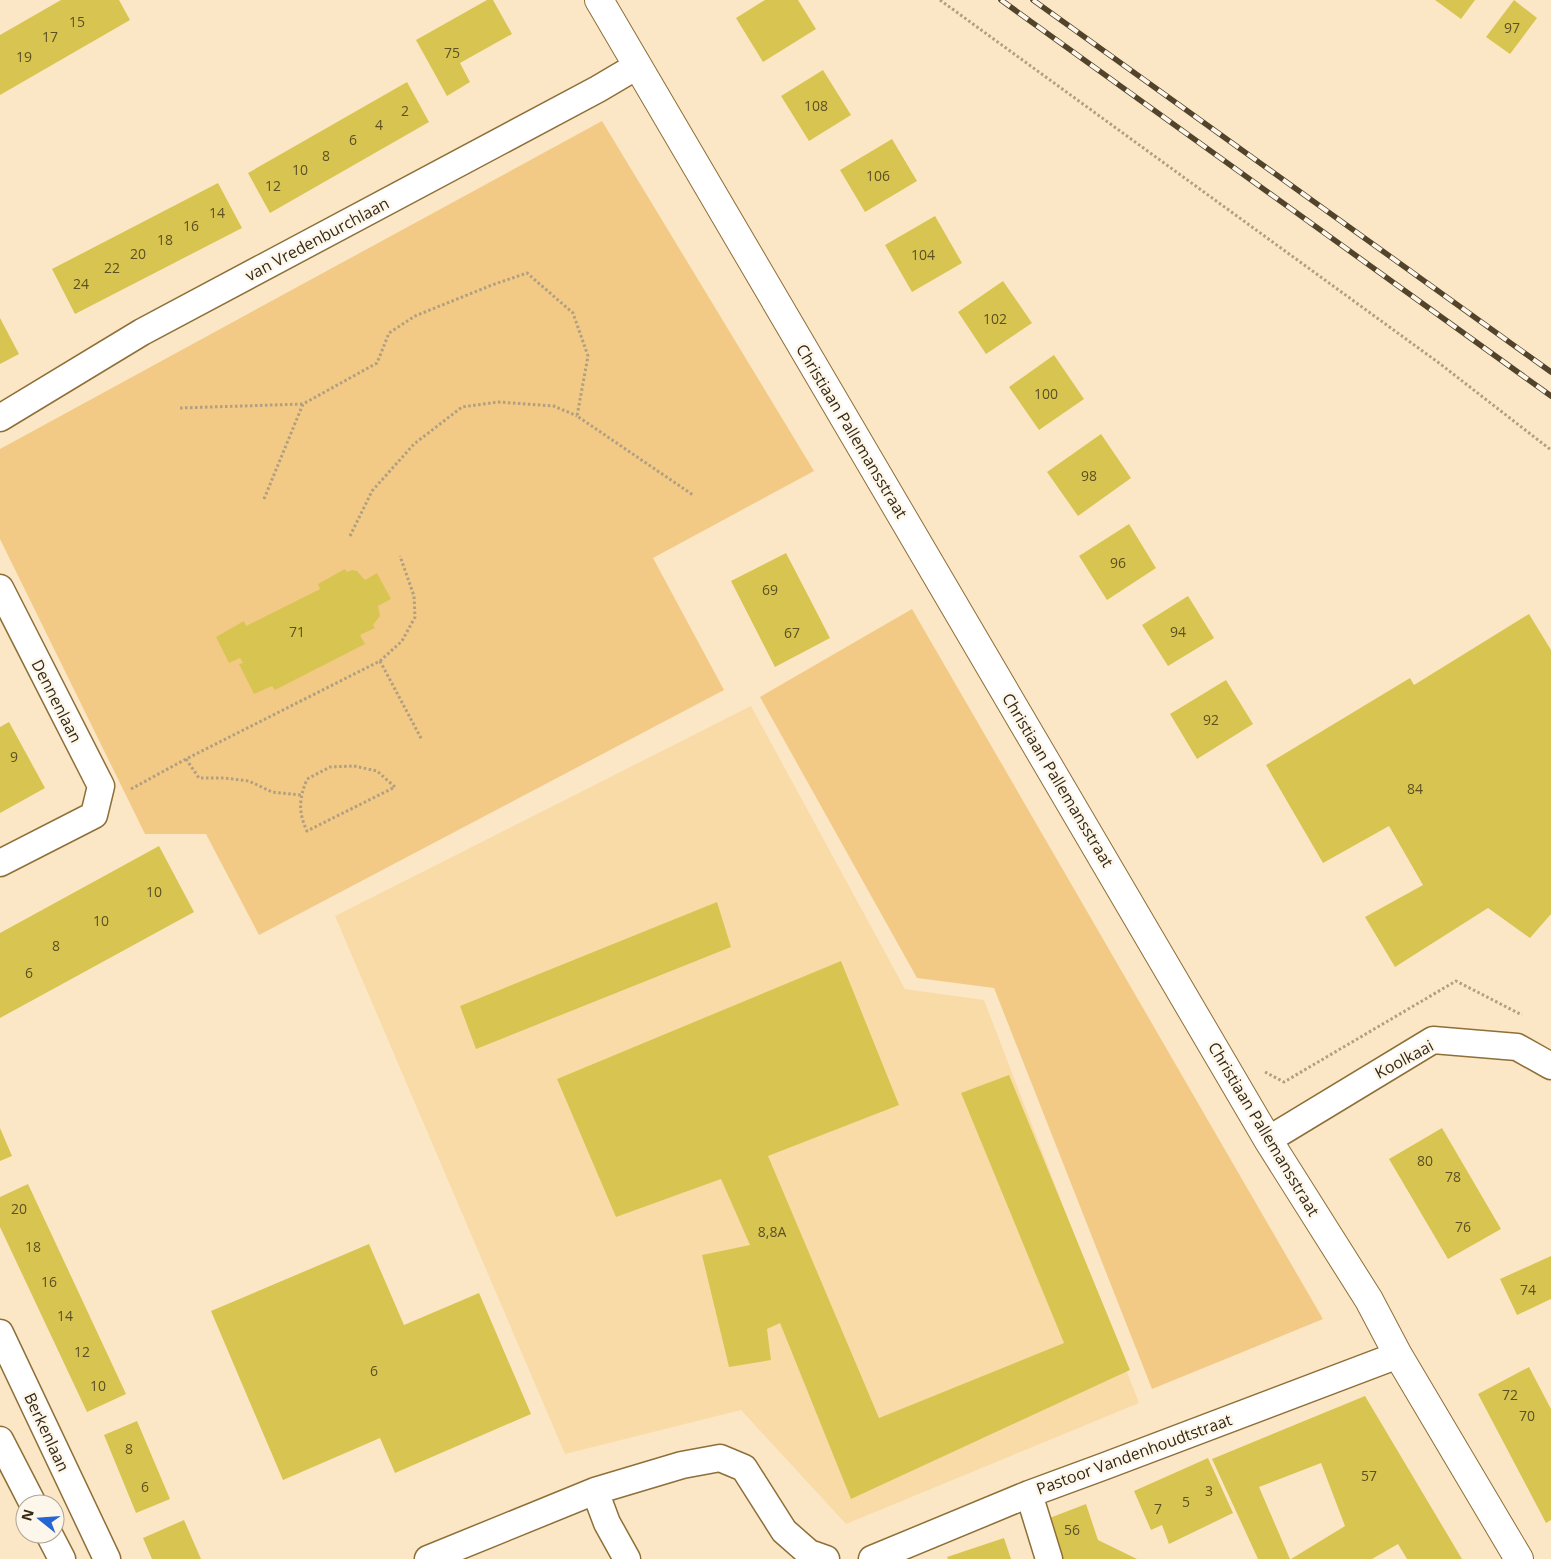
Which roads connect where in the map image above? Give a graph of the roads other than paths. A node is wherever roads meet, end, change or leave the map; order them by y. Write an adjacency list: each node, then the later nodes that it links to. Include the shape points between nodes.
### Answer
1 (599, 0): 2 (street, Christiaan Pallemansstraat)
2 (637, 66): 3 (street, van Vredenburchlaan, via 142,332); 7 (street, Christiaan Pallemansstraat)
3 (0, 418)
4 (0, 588): 5 (street, Dennenlaan, via 101,786 94,815)
5 (0, 863)
6 (1551, 1066): 7 (street, Koolkaai, via 1517,1047 1434,1040)
7 (1268, 1140): 9 (street, Christiaan Pallemansstraat, via 1369,1300)
8 (0, 1333): 16 (street, Berkenlaan)
9 (1398, 1355): 13 (street, Pastoor Vandenhoudtstraat); 22 (street, Christiaan Pallemansstraat)
10 (0, 1440): 12 (street)
11 (595, 1491): 17 (street); 18 (street, via 607,1523); 19 (street, via 682,1465 720,1458 744,1468 784,1531 809,1553)
12 (28, 1494)
13 (1028, 1494): 20 (street, Pastoor Vandenhoudtstraat); 21 (street)
14 (54, 1544): 15 (street)
15 (62, 1559)
16 (106, 1559)
17 (428, 1559)
18 (627, 1559)
19 (826, 1559)
20 (872, 1559)
21 (1049, 1559)
22 (1519, 1559)

